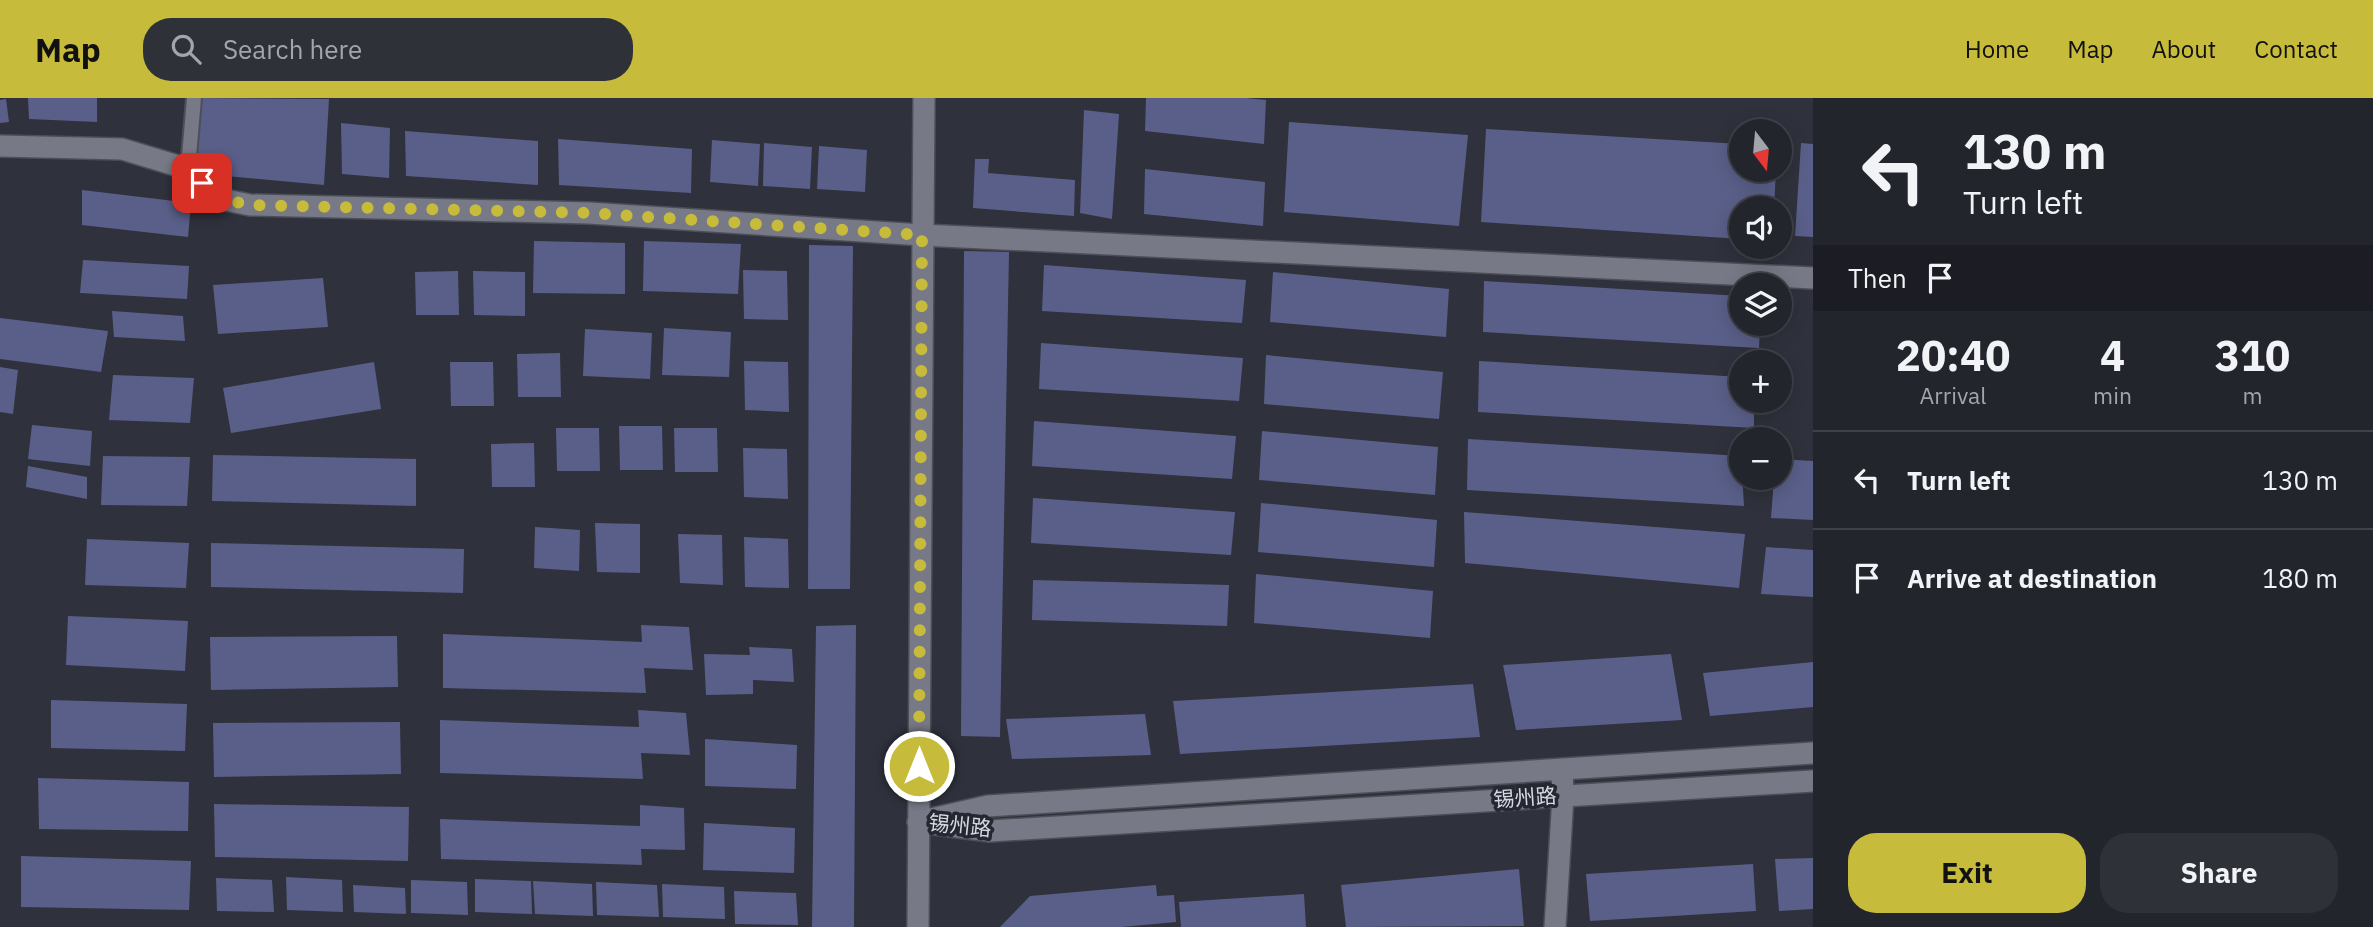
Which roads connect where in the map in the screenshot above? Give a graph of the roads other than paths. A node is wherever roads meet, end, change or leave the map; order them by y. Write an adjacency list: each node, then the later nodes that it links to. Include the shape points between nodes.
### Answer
1 (194, 98): 4 (lane)
2 (924, 98): 5 (street)
3 (0, 146): 4 (street, via 122,149)
4 (188, 169): 5 (street, via 216,198 250,205 589,213)
5 (922, 235): 6 (street); 11 (street)
6 (1813, 278)
7 (1813, 753): 8 (street, 锡州路)
8 (1562, 770): 10 (street); 11 (street, 锡州路, via 988,806)
9 (1813, 781): 10 (street, 锡州路)
10 (1563, 796): 11 (street, 锡州路, via 990,831); 13 (street)
11 (918, 822): 12 (street)
12 (918, 927)
13 (1555, 927)

